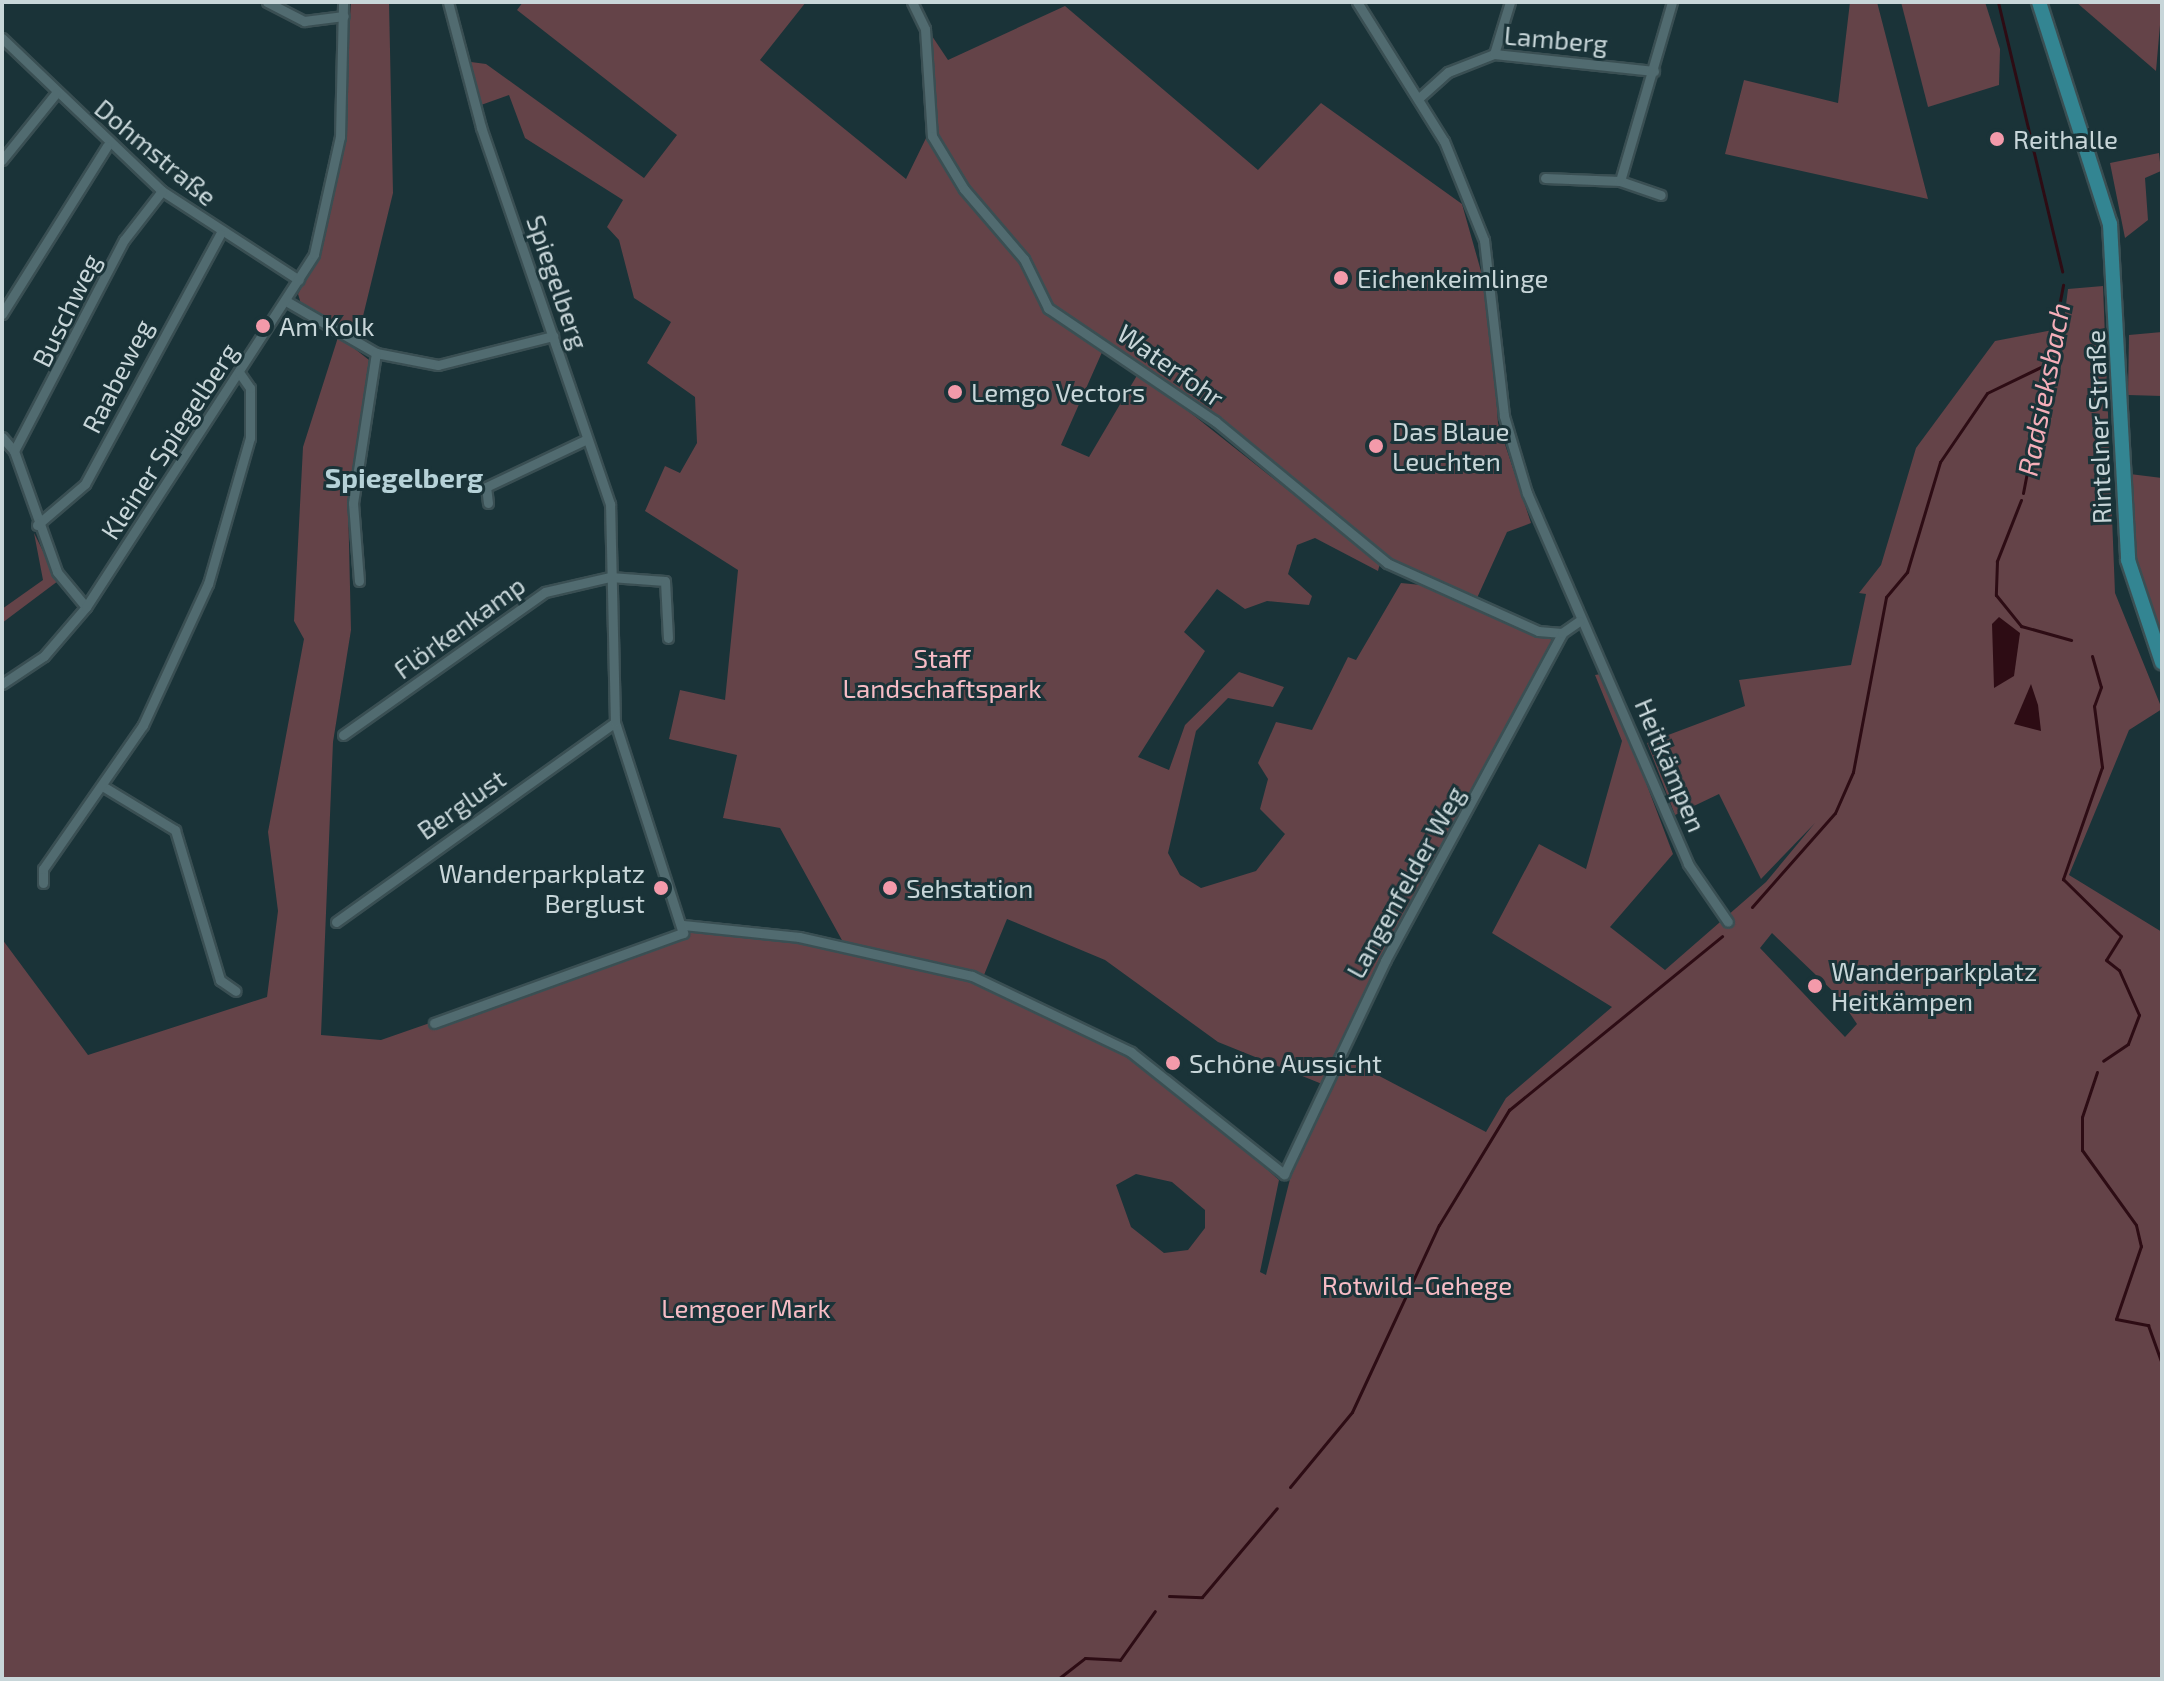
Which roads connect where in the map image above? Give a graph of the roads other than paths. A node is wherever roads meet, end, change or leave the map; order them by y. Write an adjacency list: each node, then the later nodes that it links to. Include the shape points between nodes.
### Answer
1 (267, 2): 9 (street, via 304,21)
2 (343, 2): 9 (street, Kleiner Spiegelberg)
3 (448, 2): 25 (street, Spiegelberg, via 481,127)
4 (912, 2): 37 (street, Waterfohr, via 925,29 932,136 964,189 1024,259 1048,308 1215,421 1387,563 1538,631)
5 (1357, 2): 14 (street)
6 (1510, 2): 11 (street)
7 (1672, 2): 12 (street)
8 (2039, 2): 39 (main road, Rintelner Straße, via 2110,224 2128,560)
9 (344, 16): 22 (street, Kleiner Spiegelberg, via 340,137 325,219)
10 (2, 38): 13 (street, Dohmstraße)
11 (1494, 54): 12 (street, Lamberg); 14 (street, Lamberg, via 1448,72)
12 (1654, 71): 18 (street)
13 (56, 93): 15 (street, Dohmstraße); 16 (street)
14 (1419, 98): 36 (street, via 1484,240 1504,416)
15 (107, 146): 19 (street, Dohmstraße); 24 (street)
16 (2, 160)
17 (1545, 178): 18 (street)
18 (1620, 181): 20 (street)
19 (162, 191): 21 (street, Dohmstraße); 30 (street, Buschweg, via 124,240)
20 (1661, 195)
21 (220, 234): 22 (street, Dohmstraße); 32 (street, Raabeweg, via 85,484)
22 (299, 280): 23 (street, Kleiner Spiegelberg)
23 (286, 301): 26 (street); 27 (street, Kleiner Spiegelberg)
24 (2, 314)
25 (553, 336): 26 (street, via 438,365); 29 (street, Spiegelberg)
26 (376, 353): 34 (street, via 353,503)
27 (239, 372): 35 (street, Kleiner Spiegelberg); 43 (street, via 250,388 239,491 166,679)
28 (2, 437): 30 (street)
29 (587, 439): 31 (street, via 486,487); 33 (street, Spiegelberg, via 610,504)
30 (14, 451): 32 (street)
31 (488, 503)
32 (37, 525): 35 (street, via 57,572)
33 (610, 577): 38 (street, via 665,581); 41 (street, Spiegelberg); 42 (street, Flörkenkamp, via 545,592 498,620)
34 (359, 581)
35 (86, 607): 40 (street, Kleiner Spiegelberg, via 44,656)
36 (1579, 621): 37 (street, Langenfelder Weg); 46 (street, Heitkämpen, via 1698,884)
37 (1562, 633): 47 (street, Langenfelder Weg, via 1385,961 1284,1174 1131,1052 972,976 799,937)
38 (668, 638)
39 (2162, 662)
40 (2, 684)
41 (615, 722): 45 (street, Berglust); 47 (street, Spiegelberg)
42 (343, 735)
43 (104, 787): 44 (street, via 43,869); 48 (street, via 175,830 220,980)
44 (43, 883)
45 (336, 922)
46 (1728, 922)
47 (683, 929): 49 (street)
48 (236, 991)
49 (434, 1023)

